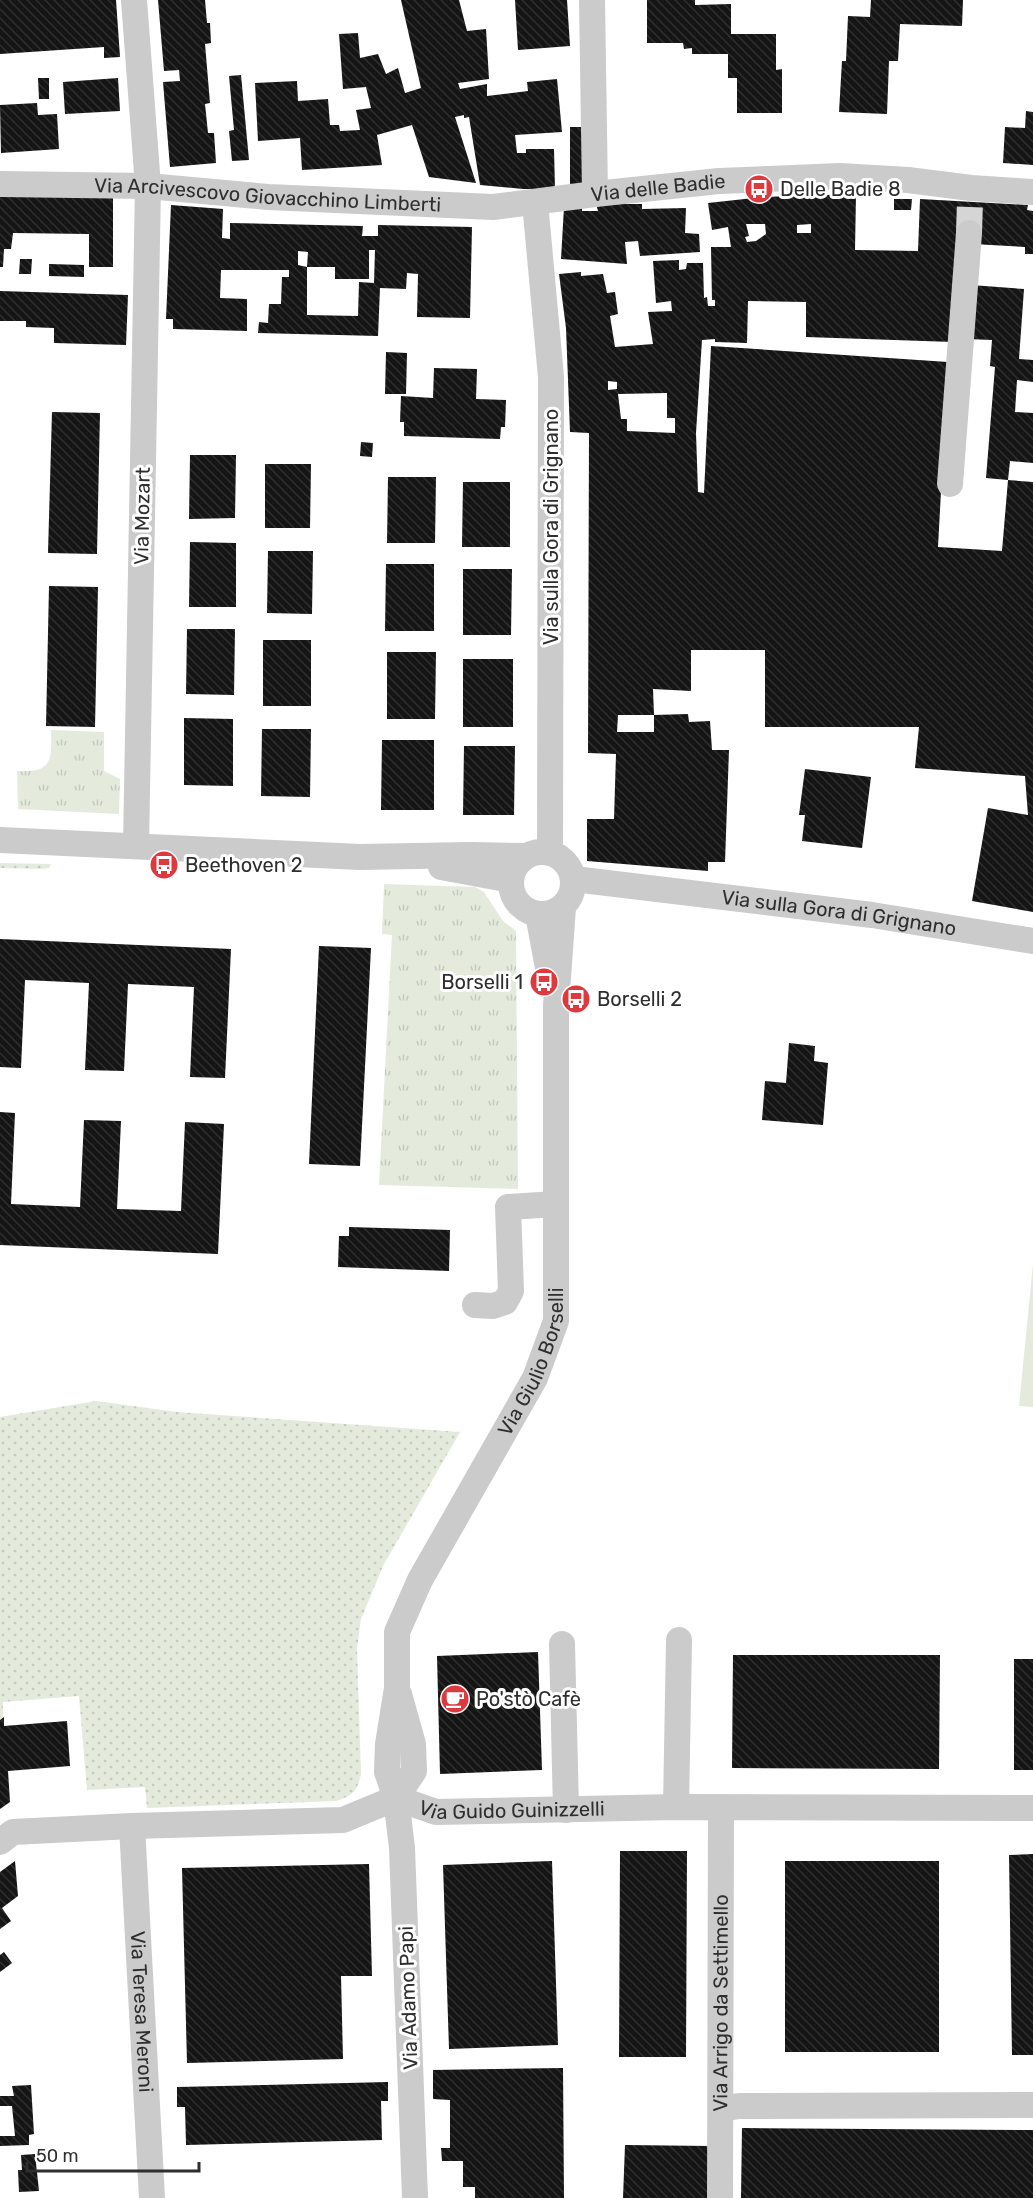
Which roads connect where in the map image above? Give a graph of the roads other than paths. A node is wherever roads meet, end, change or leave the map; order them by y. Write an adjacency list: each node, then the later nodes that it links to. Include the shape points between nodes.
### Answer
1 (134, 0): 4 (street, Via Mozart)
2 (592, 0): 6 (street)
3 (0, 184): 4 (street, Via Arcivescovo Giovacchino Limberti)
4 (148, 186): 7 (street, Via Arcivescovo Giovacchino Limberti, via 268,197 493,207); 11 (street, Via Mozart)
5 (1033, 192): 6 (street, Via delle Badie, via 971,195 908,180 840,176 719,181)
6 (595, 194): 7 (street, Via delle Badie)
7 (535, 202): 12 (street, Via sulla Gora di Grignano, via 551,377)
8 (969, 233): 9 (street)
9 (950, 484)
10 (0, 840): 11 (street)
11 (136, 846): 13 (street)
12 (538, 854): 13 (street); 14 (street, via 563,859); 15 (street, via 518,863)
13 (379, 858): 15 (street)
14 (574, 879): 16 (street, via 572,894); 18 (street, Via sulla Gora di Grignano, via 872,915)
15 (511, 880): 17 (street, via 516,900)
16 (563, 907): 17 (street); 19 (street, Via Giulio Borselli)
17 (538, 914): 19 (street, Via Giulio Borselli)
18 (1033, 941)
19 (556, 1006): 20 (street, Via Giulio Borselli)
20 (556, 1204): 21 (street, via 508,1208 511,1291 505,1302); 24 (street, Via Giulio Borselli, via 556,1321 535,1378 420,1580 397,1632 398,1688 413,1744 414,1771)
21 (475, 1305)
22 (679, 1640): 25 (street)
23 (562, 1644): 28 (street)
24 (396, 1798): 28 (street, Via Guido Guinizzelli, via 436,1812); 29 (street, Via Guido Guinizzelli, via 343,1820); 34 (street, Via Adamo Papi, via 402,1848)
25 (676, 1807): 26 (street, Via Guido Guinizzelli); 28 (street, Via Guido Guinizzelli)
26 (721, 1808): 27 (street, Via Guido Guinizzelli); 32 (street, Via Arrigo da Settimello)
27 (1033, 1808)
28 (566, 1810)
29 (132, 1826): 30 (street, Via Guido Guinizzelli, via 13,1832); 33 (street, Via Teresa Meroni)
30 (0, 1842)
31 (1033, 2105): 32 (street)
32 (721, 2109): 35 (street, Via Arrigo da Settimello)
33 (152, 2198)
34 (415, 2198)
35 (720, 2198)

